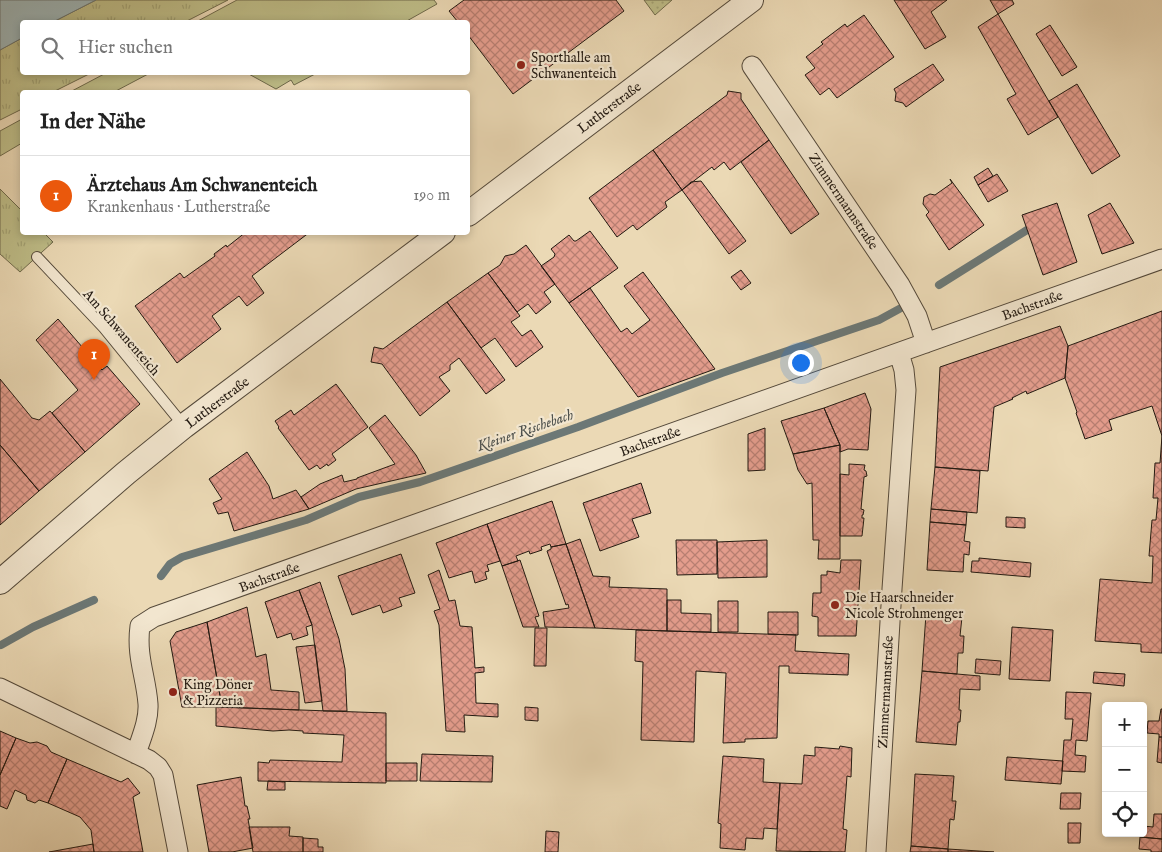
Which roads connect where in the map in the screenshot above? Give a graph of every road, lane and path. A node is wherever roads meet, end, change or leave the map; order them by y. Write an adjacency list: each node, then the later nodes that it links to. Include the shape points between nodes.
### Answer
1 (751, 0): 3 (street, Lutherstraße)
2 (752, 66): 7 (street, Zimmermannstraße, via 900,285 917,316)
3 (470, 212)
4 (439, 235): 9 (street, Lutherstraße)
5 (37, 258): 9 (lane, Am Schwanenteich, via 104,328)
6 (1162, 259): 7 (street, Bachstraße)
7 (926, 342): 8 (street, Bachstraße)
8 (899, 353): 12 (street, Bachstraße, via 154,617 140,626 140,662 148,704 147,721); 14 (street, Zimmermannstraße, via 906,390)
9 (184, 426): 10 (street, Lutherstraße)
10 (0, 582)
11 (0, 688): 12 (street)
12 (136, 754): 13 (street, via 149,760 163,775)
13 (178, 852)
14 (876, 852)

